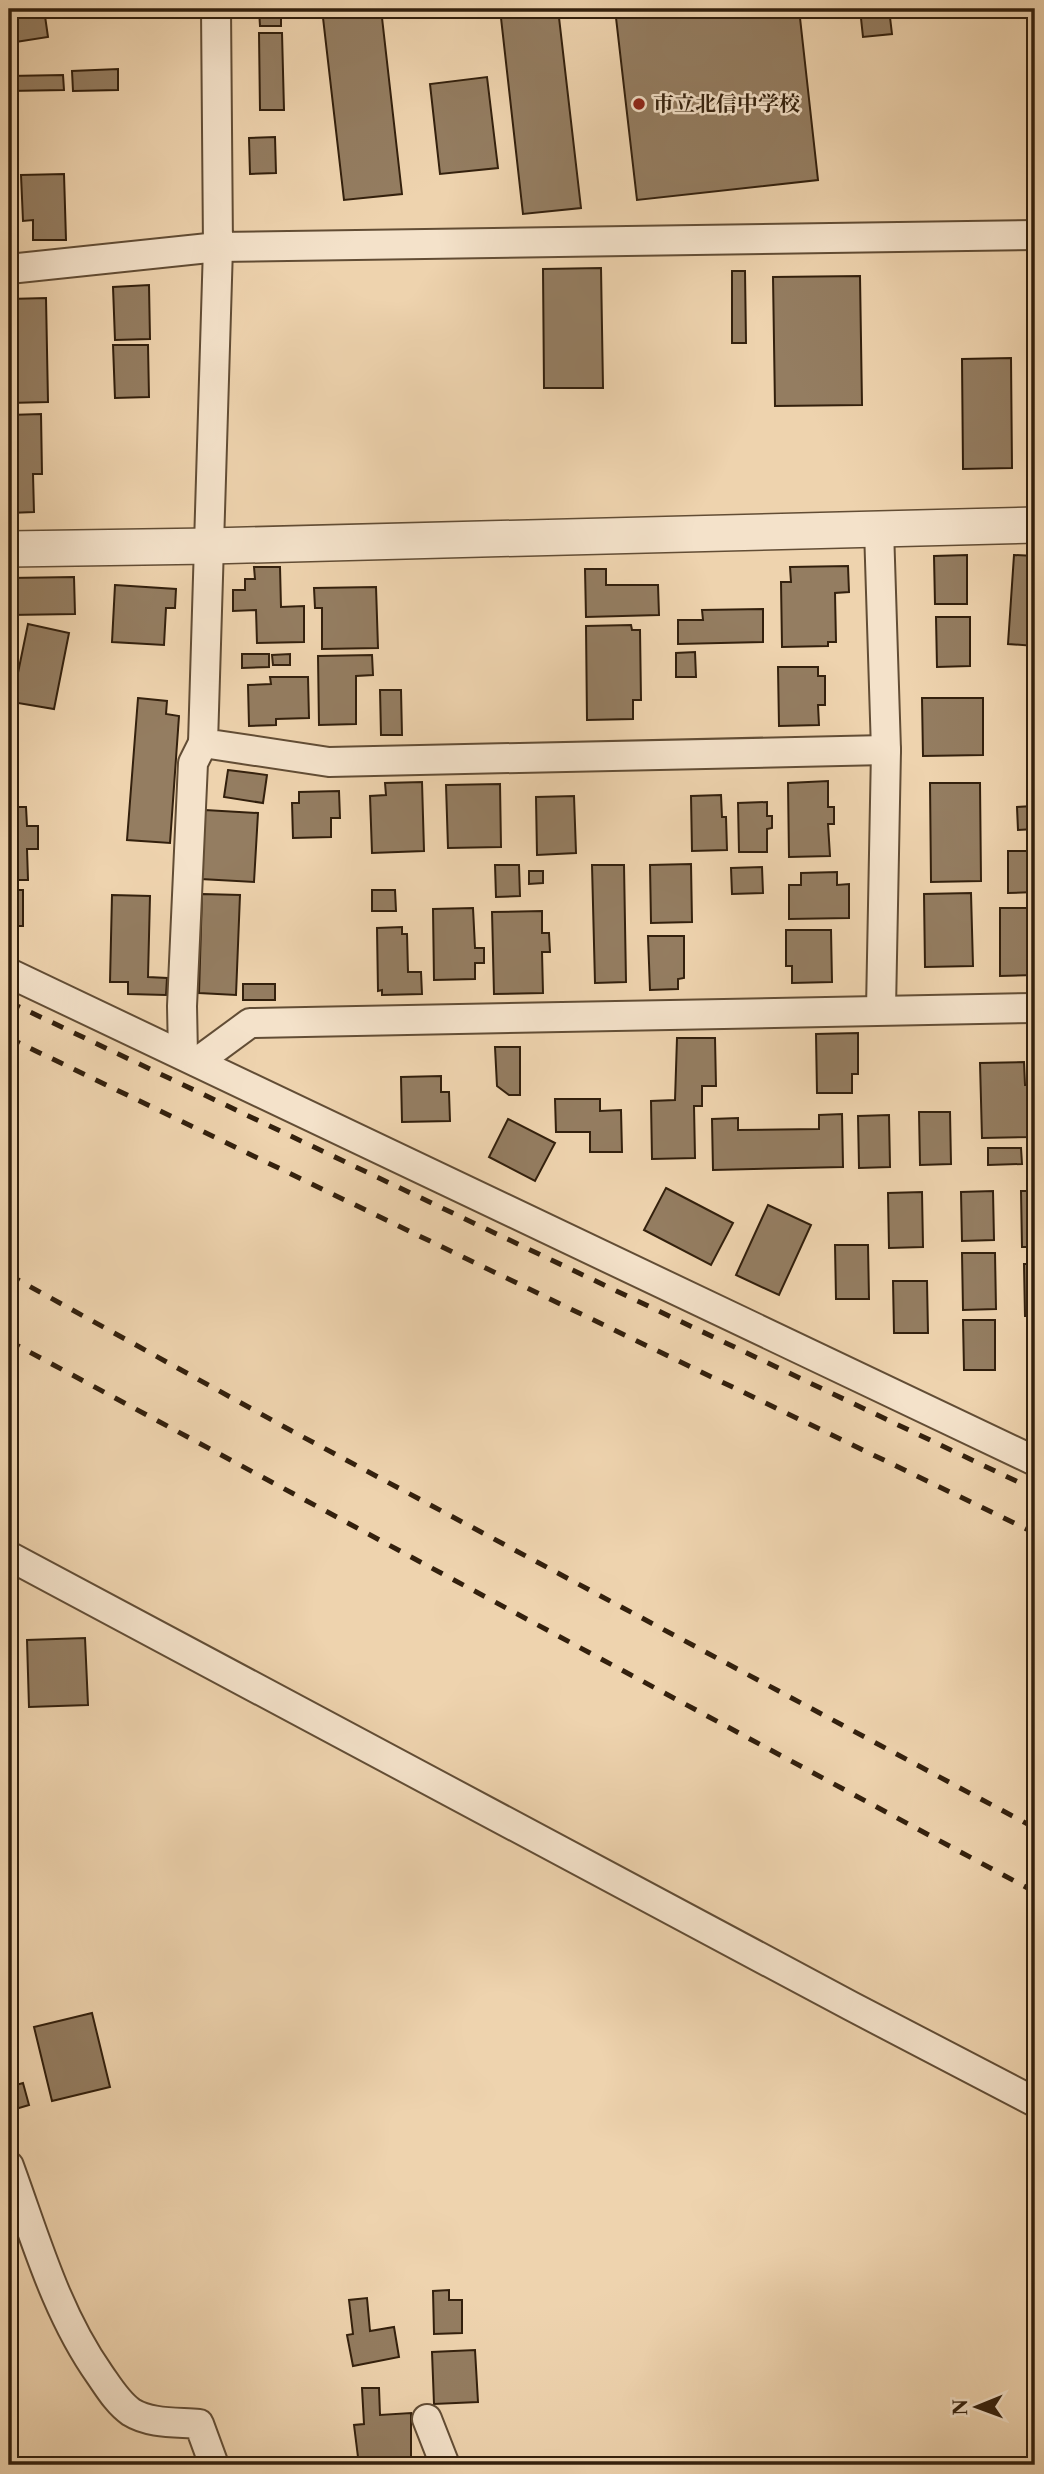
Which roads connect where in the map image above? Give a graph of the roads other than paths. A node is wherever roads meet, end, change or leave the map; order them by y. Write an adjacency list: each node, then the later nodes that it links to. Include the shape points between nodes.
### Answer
1 (216, 9): 3 (street)
2 (1035, 235): 3 (street)
3 (218, 247): 4 (street); 7 (street)
4 (9, 269)
5 (1035, 526): 6 (street)
6 (878, 529): 7 (street); 10 (street)
7 (210, 546): 8 (street); 9 (street)
8 (9, 549)
9 (203, 743): 10 (street, via 329,762); 14 (street, via 193,763 183,1006)
10 (886, 750): 13 (street)
11 (9, 972): 14 (street)
12 (1035, 1008): 13 (street)
13 (881, 1009): 14 (street, via 250,1023)
14 (190, 1058): 15 (street)
15 (1035, 1461)
16 (9, 1556): 17 (street)
17 (1035, 2102)
18 (9, 2166): 20 (street, via 67,2322 88,2358 132,2412 154,2420 199,2424)
19 (427, 2418): 21 (street)
20 (214, 2465)
21 (445, 2465)

